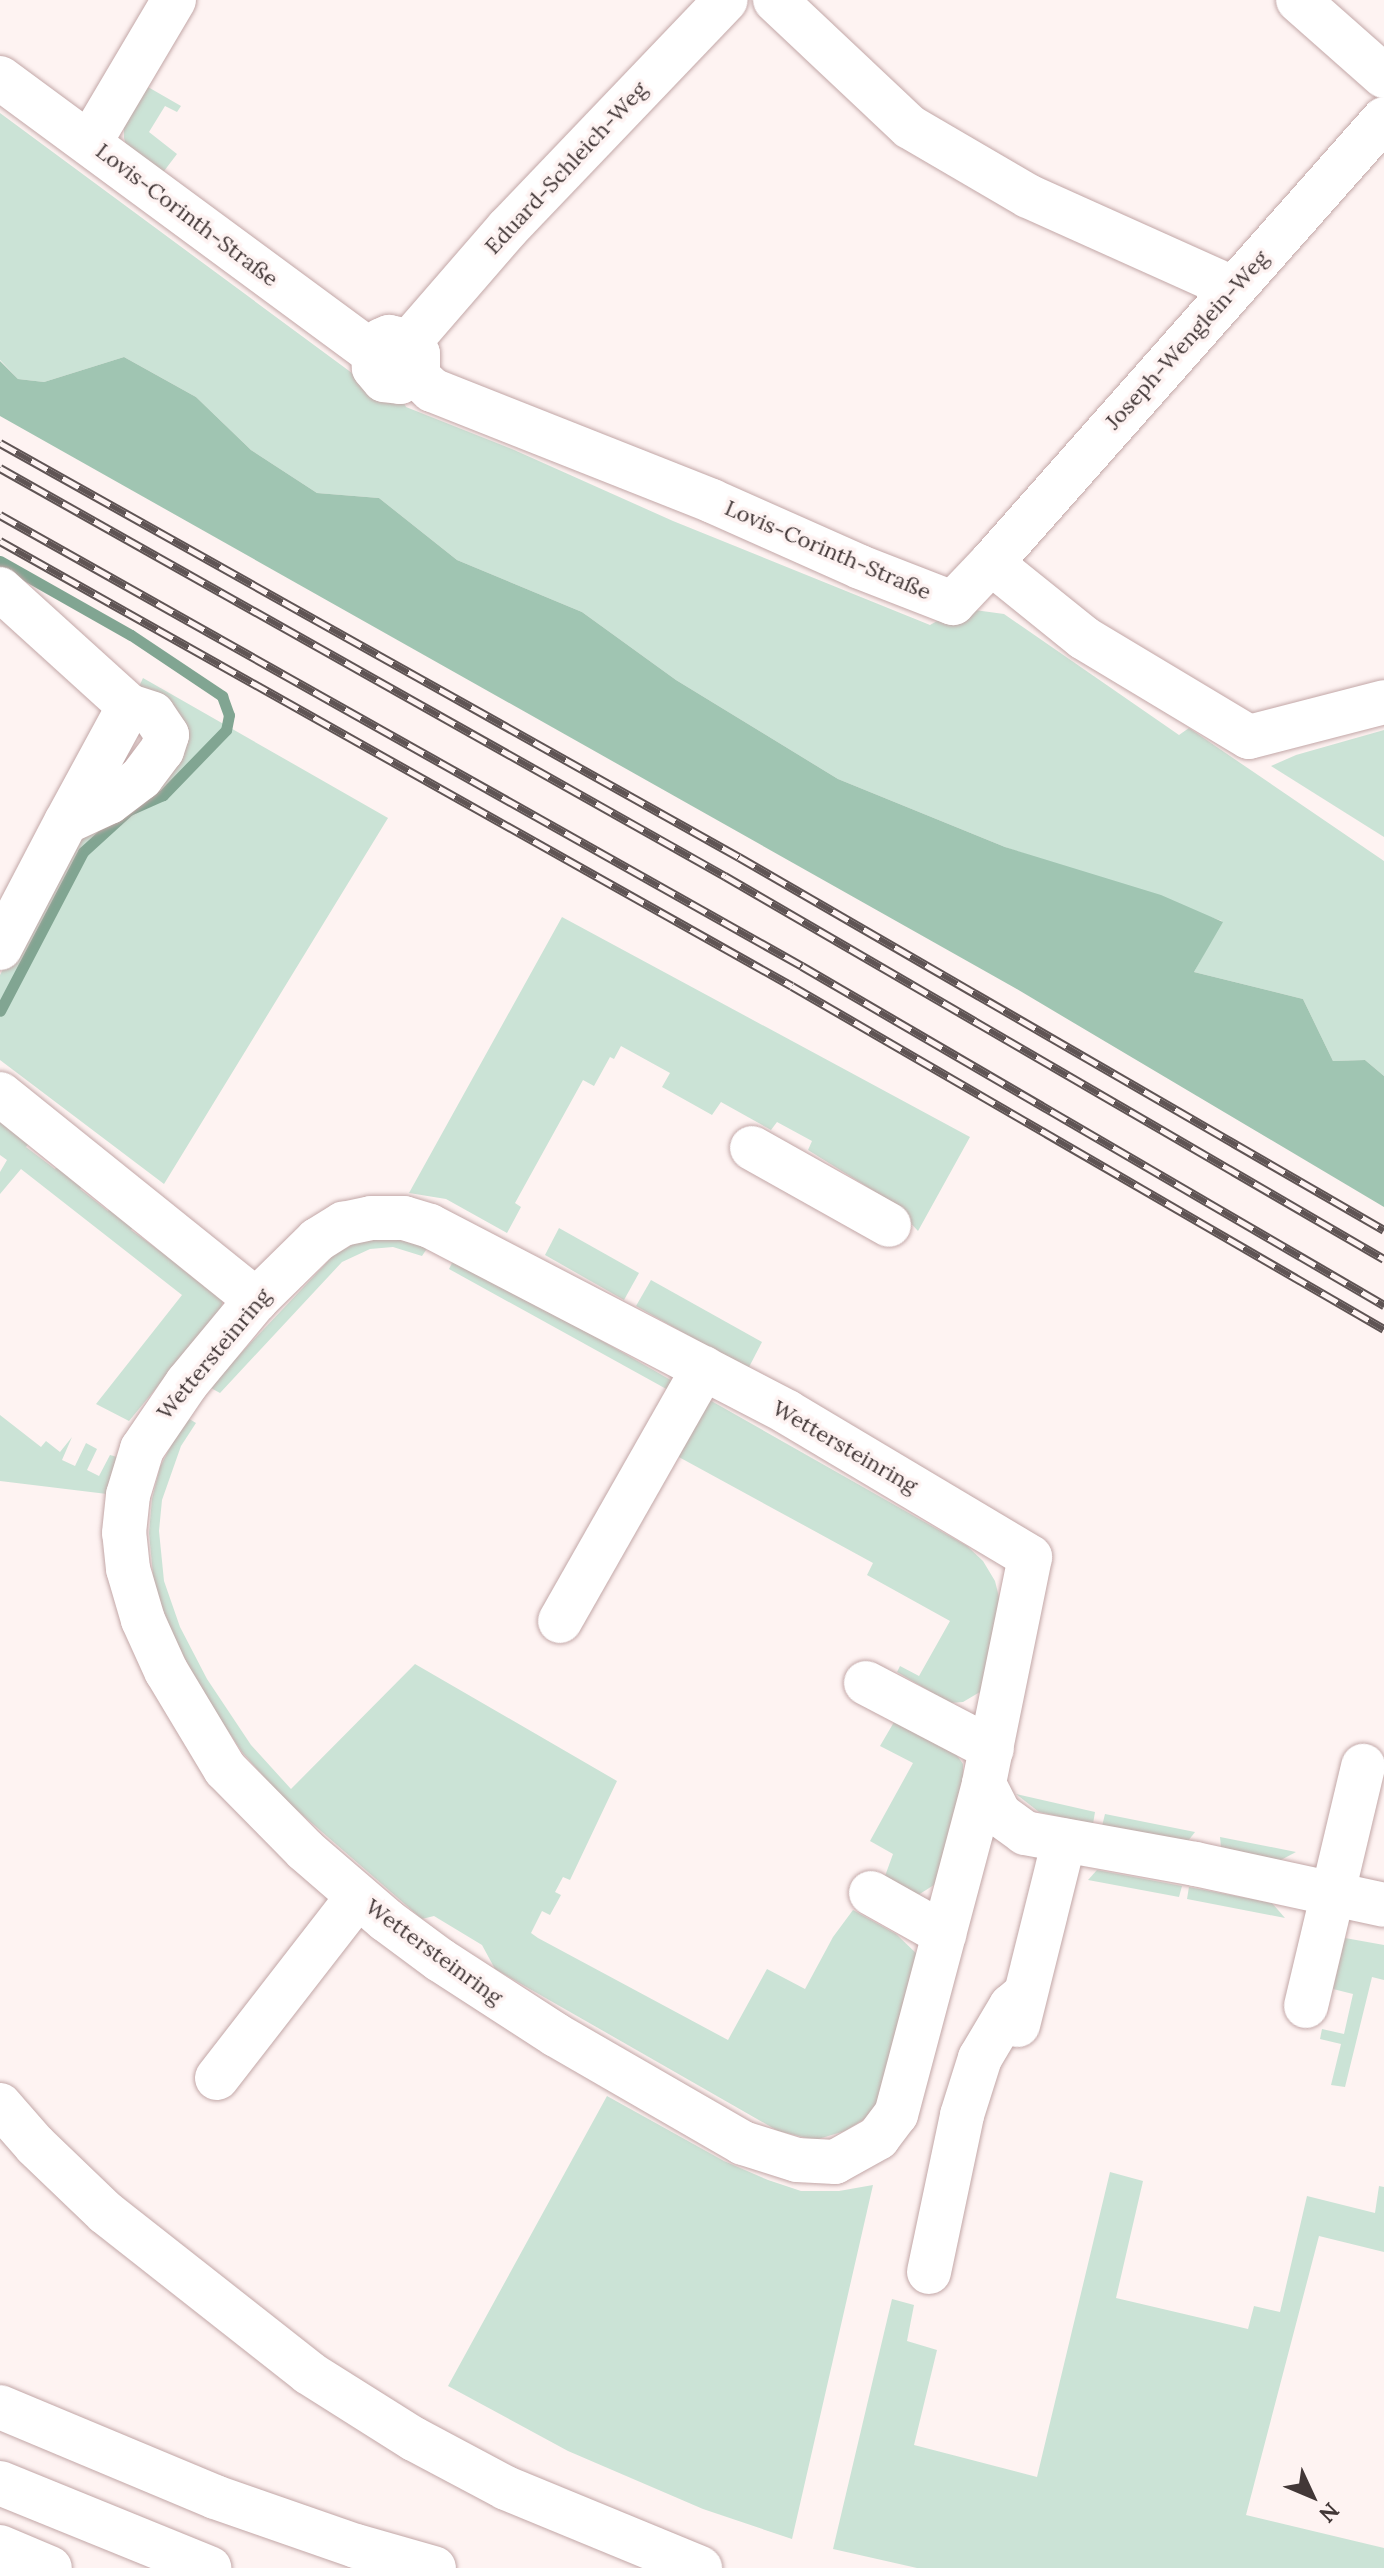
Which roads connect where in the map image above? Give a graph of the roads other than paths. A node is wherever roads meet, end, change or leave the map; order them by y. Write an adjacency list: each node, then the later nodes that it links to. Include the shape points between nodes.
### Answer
1 (174, 0): 8 (main road)
2 (726, 0): 10 (main road, Eduard-Schleich-Weg, via 508,228)
3 (775, 0): 9 (main road, via 910,127 1028,196)
4 (1298, 0): 5 (main road)
5 (1384, 76)
6 (0, 78): 8 (main road, Lovis-Corinth-Straße)
7 (1384, 119): 9 (main road, Joseph-Wenglein-Weg)
8 (90, 142): 10 (main road, Lovis-Corinth-Straße)
9 (1233, 288): 11 (main road, Joseph-Wenglein-Weg)
10 (399, 355): 11 (main road, Lovis-Corinth-Straße, via 432,390 953,603)
11 (991, 563): 13 (main road, via 1084,638 1249,737)
12 (0, 589): 14 (main road, via 129,706 153,714 167,735 141,778 109,802 66,822)
13 (1384, 702)
14 (0, 948)
15 (0, 1094): 18 (main road)
16 (752, 1148): 17 (main road)
17 (889, 1225)
18 (256, 1300): 19 (main road, Wettersteinring, via 317,1240 343,1224 404,1218 453,1235); 27 (main road, Wettersteinring, via 172,1401 142,1449 128,1495 128,1569 166,1671 225,1769)
19 (704, 1368): 20 (main road); 22 (main road, Wettersteinring, via 1030,1557)
20 (560, 1621)
21 (866, 1683): 22 (main road)
22 (988, 1766): 24 (main road, via 999,1814 1025,1833); 29 (main road, Wettersteinring)
23 (1363, 1766): 26 (main road)
24 (1064, 1841): 26 (main road); 30 (main road)
25 (871, 1893): 29 (main road)
26 (1332, 1893): 28 (main road); 31 (main road)
27 (358, 1896): 29 (main road, Wettersteinring, via 440,1960 556,2035 743,2143 797,2160 835,2162 878,2138 896,2114); 33 (main road, via 281,1980)
28 (1384, 1905)
29 (944, 1934)
30 (1023, 1996): 32 (main road); 35 (main road, via 1011,2006 980,2058 962,2115)
31 (1306, 2006)
32 (1013, 2047)
33 (217, 2078)
34 (0, 2105): 42 (main road, via 106,2213 309,2373 414,2439 506,2488)
35 (929, 2272)
36 (0, 2407): 41 (main road, via 215,2497)
37 (0, 2483): 40 (main road)
38 (0, 2547): 39 (main road)
39 (50, 2568)
40 (209, 2568)
41 (434, 2568)
42 (700, 2568)

